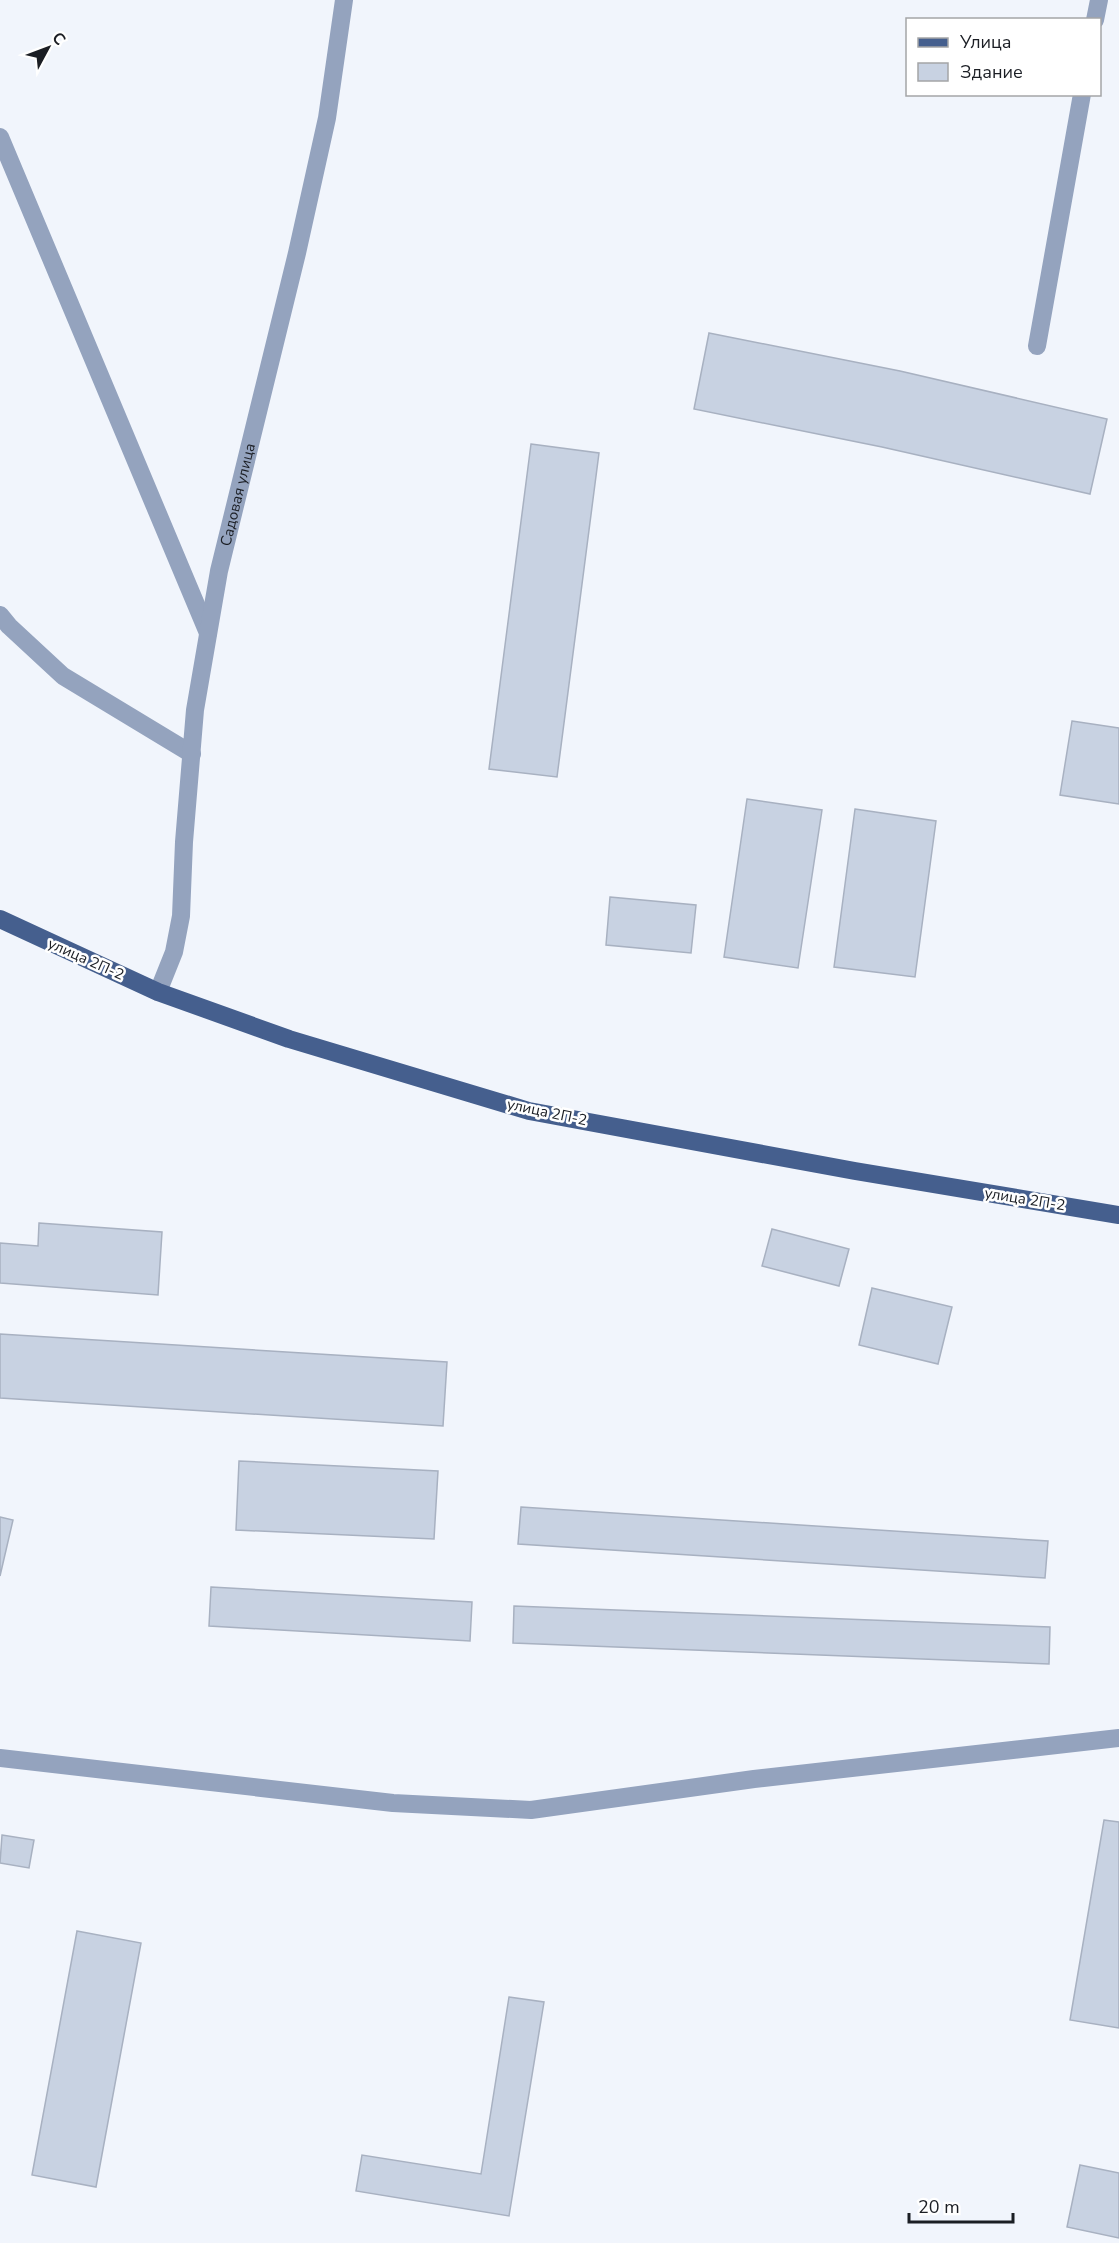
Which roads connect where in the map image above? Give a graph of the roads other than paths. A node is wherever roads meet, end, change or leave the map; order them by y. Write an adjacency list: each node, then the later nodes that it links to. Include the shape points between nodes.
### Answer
1 (344, 0): 8 (street, Садовая улица, via 325,129 219,571)
2 (1099, 0): 3 (street)
3 (1095, 18)
4 (1082, 96): 6 (street)
5 (0, 137): 8 (street)
6 (1037, 346)
7 (0, 615): 9 (street, via 63,676)
8 (208, 634): 9 (street, Садовая улица)
9 (192, 754): 11 (street, Садовая улица, via 182,916 174,952)
10 (0, 919): 11 (main road, улица 2П-2)
11 (158, 992): 12 (main road, улица 2П-2, via 290,1039 529,1111)
12 (1119, 1215)
13 (1119, 1738): 14 (street, via 754,1779 531,1810 393,1803)
14 (0, 1758)

